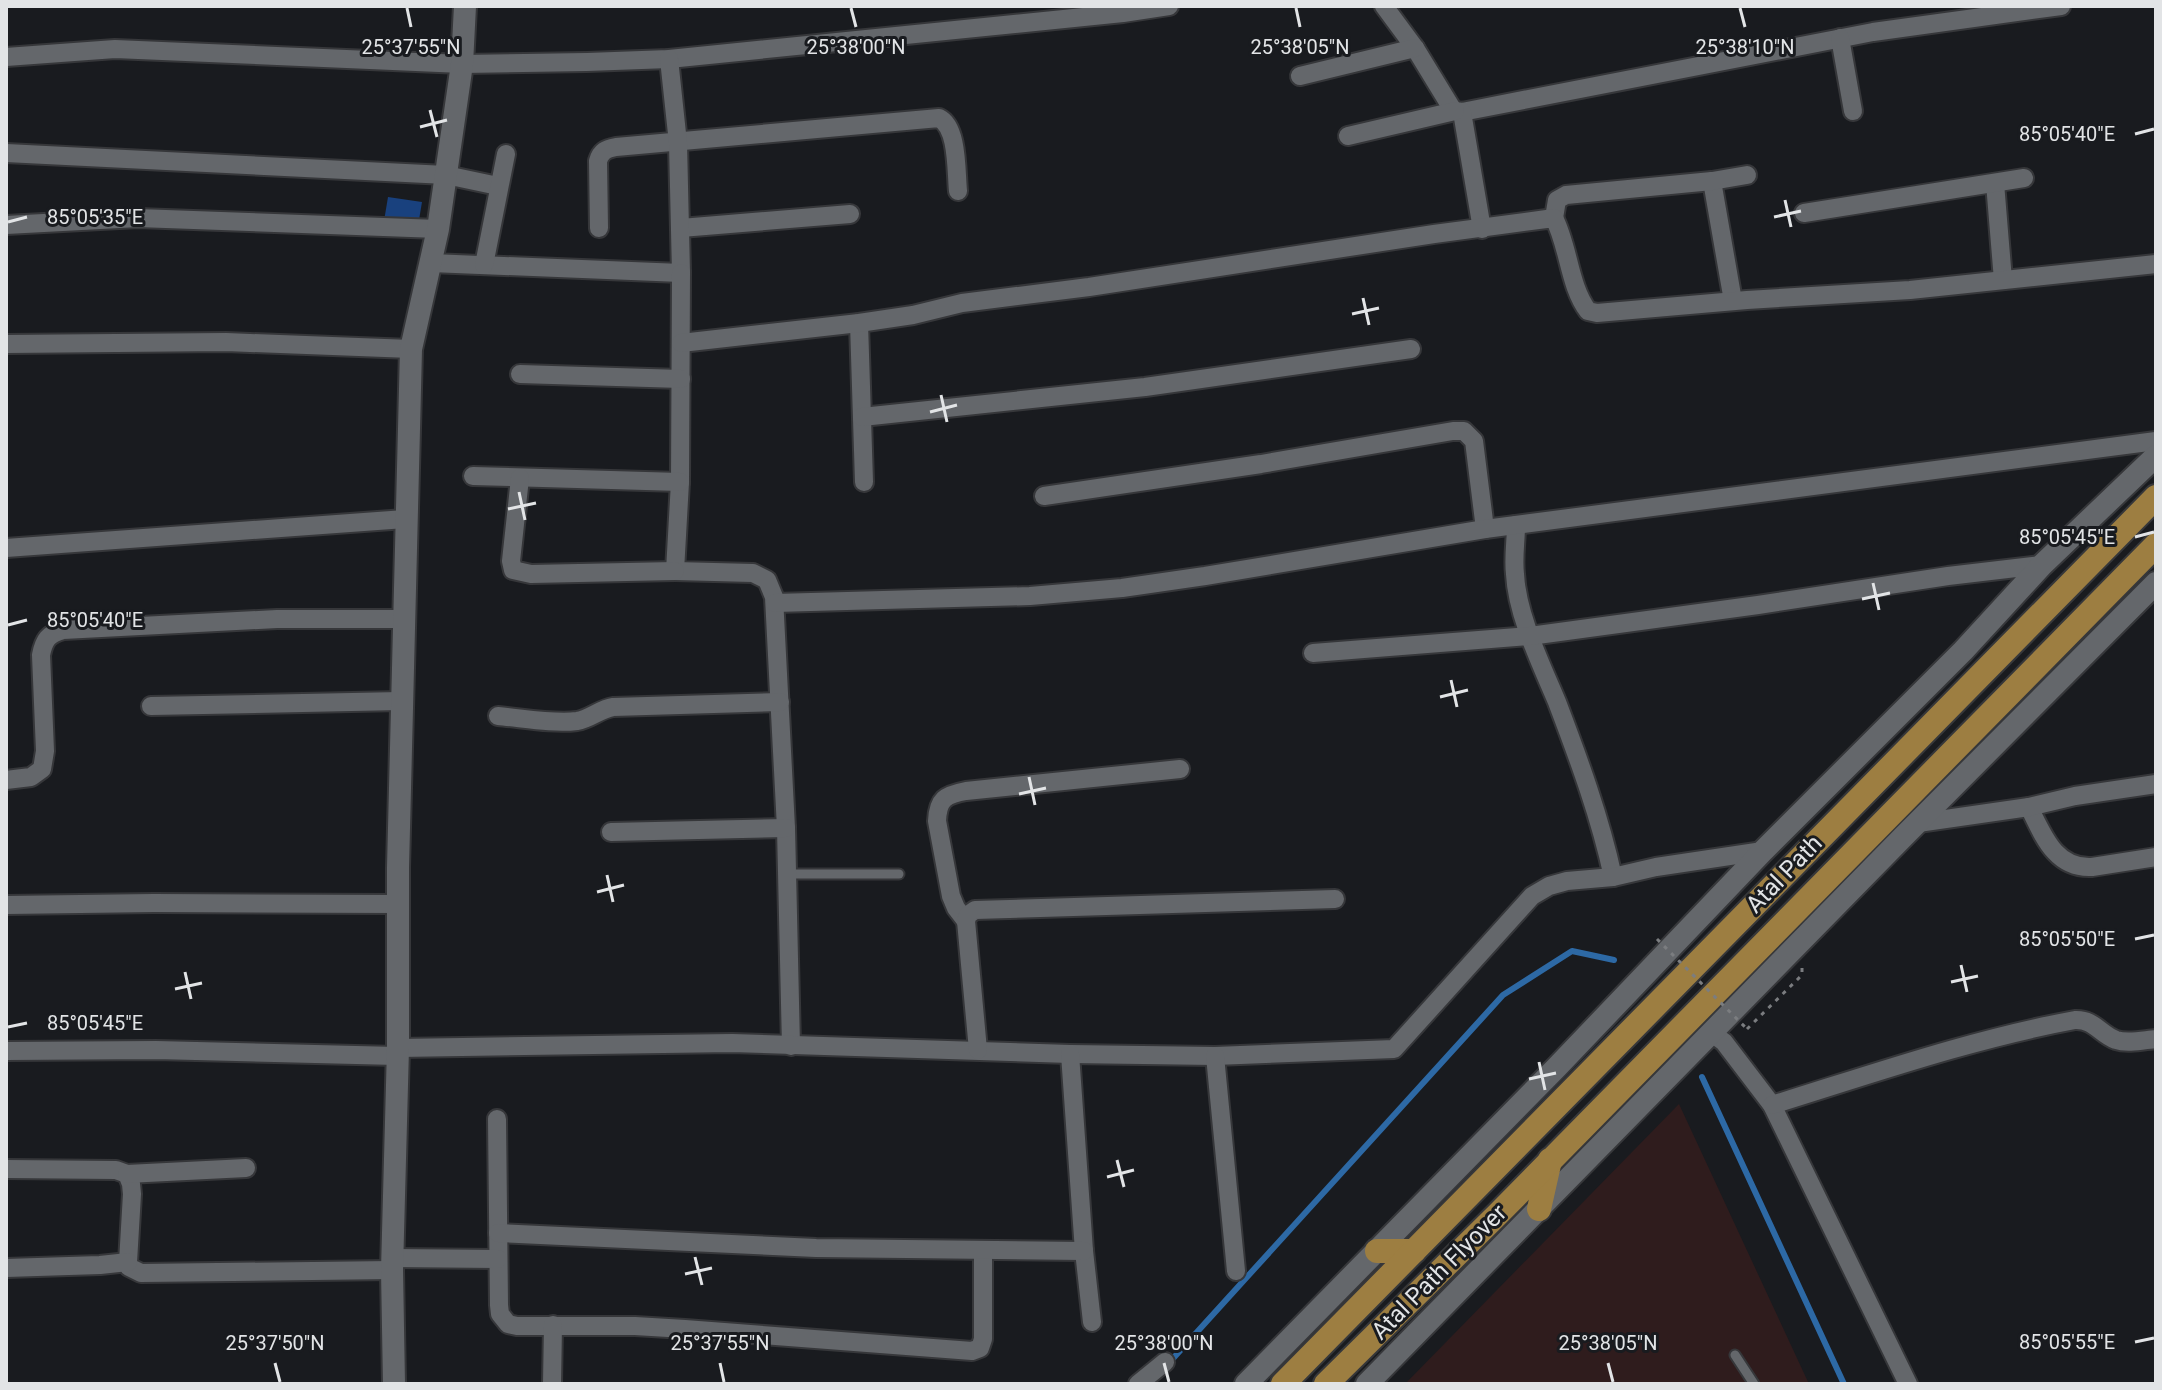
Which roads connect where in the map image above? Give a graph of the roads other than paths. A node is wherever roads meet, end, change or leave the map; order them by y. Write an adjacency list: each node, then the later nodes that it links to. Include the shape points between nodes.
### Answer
1 (465, 6): 9 (street)
2 (1169, 6): 8 (street)
3 (1384, 6): 6 (street)
4 (2061, 6): 5 (street)
5 (1840, 38): 11 (street); 12 (street)
6 (1415, 48): 10 (street); 11 (street)
7 (6, 57): 9 (street, via 115,49)
8 (669, 59): 9 (street); 14 (street)
9 (462, 64): 17 (street)
10 (1300, 76)
11 (1459, 111): 13 (street); 31 (street)
12 (1853, 111)
13 (1348, 136)
14 (678, 143): 23 (street, via 939,118 950,129); 28 (street, via 603,150 598,161); 29 (street)
15 (6, 153): 17 (street)
16 (506, 154): 22 (street)
17 (446, 175): 22 (street); 30 (street)
18 (1747, 175): 20 (street)
19 (2024, 178): 21 (street)
20 (1712, 181): 26 (street, via 1566,195 1557,200); 37 (street)
21 (1995, 183): 24 (street); 36 (street)
22 (498, 186): 34 (street)
23 (958, 191)
24 (1804, 213)
25 (850, 214): 29 (street)
26 (1554, 218): 31 (street); 37 (street, via 1588,311)
27 (6, 225): 30 (street, via 138,218)
28 (599, 228)
29 (681, 228): 35 (street)
30 (438, 229): 32 (street)
31 (1482, 229): 38 (street, via 962,303)
32 (431, 263): 34 (street); 41 (street)
33 (2156, 264): 36 (street)
34 (484, 265): 35 (street)
35 (681, 273): 39 (street)
36 (2003, 280): 37 (street)
37 (1733, 301)
38 (859, 323): 39 (street); 45 (street)
39 (681, 343): 44 (street)
40 (6, 344): 41 (street, via 226,342)
41 (411, 349): 54 (street)
42 (1411, 349): 45 (street, via 1145,387)
43 (520, 374): 44 (street)
44 (681, 379): 50 (street)
45 (862, 417): 51 (street)
46 (2156, 441): 55 (street)
47 (2156, 456): 58 (street)
48 (473, 476): 49 (street)
49 (520, 478): 50 (street); 59 (street, via 511,561 516,572)
50 (680, 482): 59 (street)
51 (864, 482)
52 (1044, 496): 55 (street, via 1464,431 1474,441)
53 (2156, 497): 104 (main road, Atal Path)
54 (405, 519): 57 (street); 62 (street)
55 (1500, 527): 61 (street, via 1122,588 1030,596); 63 (street)
56 (2156, 545): 95 (main road, Atal Path Flyover)
57 (6, 548)
58 (2042, 565): 63 (street); 76 (street)
59 (675, 571): 61 (street, via 753,573 771,587)
60 (2156, 583): 73 (street)
61 (775, 603): 66 (street)
62 (403, 619): 65 (street); 70 (street, via 277,619 55,632 43,642 41,655 42,769 31,777)
63 (1530, 636): 64 (street); 80 (street, via 1579,759)
64 (1313, 653)
65 (401, 701): 67 (street); 82 (street)
66 (780, 702): 68 (street, via 613,707 569,721); 74 (street)
67 (151, 706)
68 (498, 716)
69 (1180, 769): 84 (street, via 948,796 937,810 937,821 953,903)
70 (6, 780)
71 (2156, 784): 72 (street)
72 (2029, 807): 73 (street); 77 (street, via 2051,850 2069,863 2082,868)
73 (1918, 823): 85 (street)
74 (786, 828): 75 (street); 78 (street)
75 (611, 832)
76 (1763, 851): 80 (street); 103 (street)
77 (2156, 857)
78 (787, 874): 79 (lane); 87 (street)
79 (899, 874)
80 (1613, 877): 92 (street, via 1567,881 1532,896 1394,1049)
81 (1335, 899): 84 (street, via 981,910 971,912)
82 (398, 904): 83 (street); 90 (street)
83 (6, 905)
84 (966, 921): 88 (street)
85 (1713, 1034): 93 (street); 99 (street)
86 (2156, 1039): 93 (street, via 2117,1040 2091,1022 2075,1020 2026,1029)
87 (791, 1046): 88 (street); 90 (street)
88 (978, 1050): 91 (street)
89 (6, 1051): 90 (street)
90 (398, 1052): 107 (street)
91 (1070, 1054): 92 (street); 102 (street)
92 (1215, 1056): 109 (street)
93 (1772, 1105): 122 (street)
94 (497, 1119): 100 (street)
95 (1551, 1158): 99 (main road); 119 (main road, Atal Path Flyover)
96 (246, 1168): 98 (street)
97 (6, 1169): 98 (street)
98 (127, 1174): 106 (street, via 132,1194)
99 (1539, 1209): 120 (street)
100 (498, 1233): 101 (street); 105 (street)
101 (983, 1251): 102 (street); 111 (street, via 983,1339 972,1351 685,1329)
102 (1084, 1251): 110 (street)
103 (1377, 1251): 104 (main road); 117 (street)
104 (1414, 1251): 118 (main road, Atal Path Flyover)
105 (498, 1259): 107 (street); 111 (street, via 503,1320 517,1326)
106 (128, 1262): 107 (street, via 134,1270 153,1274); 108 (street)
107 (392, 1264): 114 (street)
108 (6, 1268)
109 (1236, 1271)
110 (1092, 1322)
111 (553, 1325): 115 (street)
112 (1735, 1355): 121 (lane)
113 (1165, 1362): 116 (street)
114 (394, 1384)
115 (552, 1384)
116 (1138, 1384)
117 (1246, 1384)
118 (1283, 1384)
119 (1326, 1384)
120 (1367, 1384)
121 (1754, 1384)
122 (1908, 1384)

